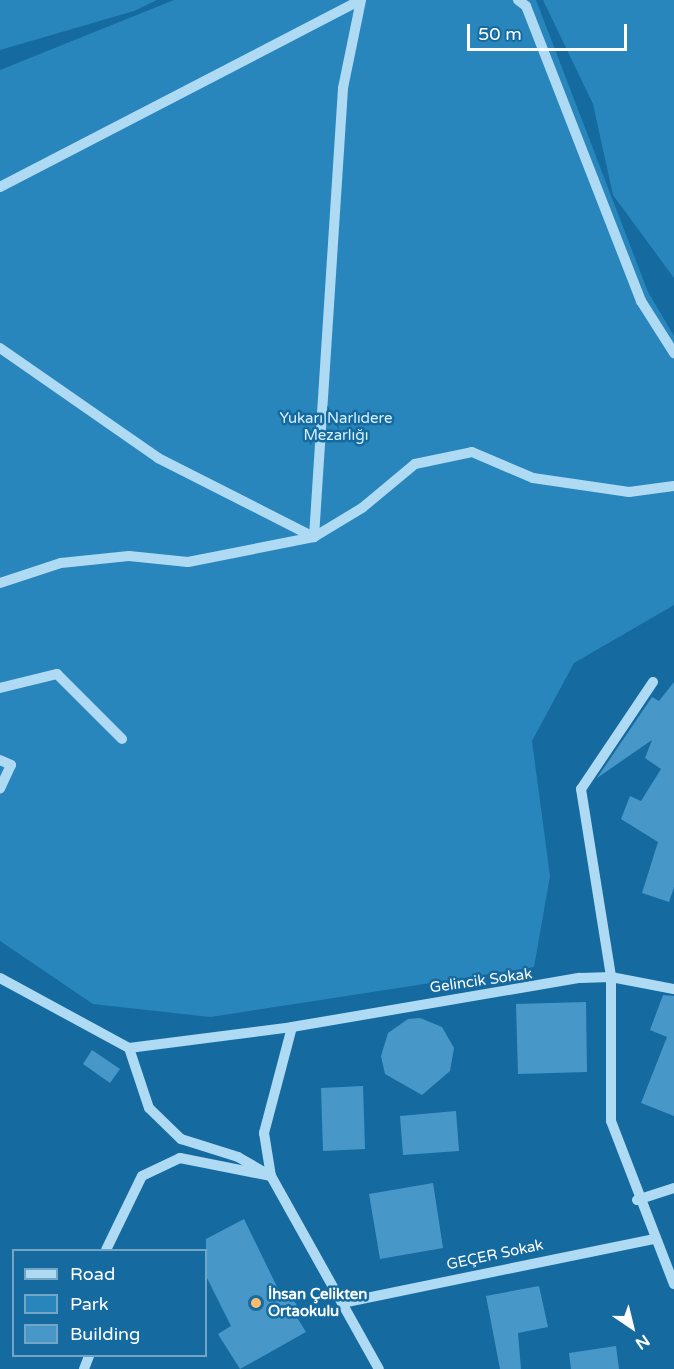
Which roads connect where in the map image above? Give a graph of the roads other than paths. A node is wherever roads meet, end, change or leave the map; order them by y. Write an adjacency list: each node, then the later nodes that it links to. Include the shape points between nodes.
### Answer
1 (360, 0): 3 (street); 7 (street, via 343,88)
2 (518, 0): 5 (street, via 526,6 641,301)
3 (0, 187)
4 (0, 348): 7 (street, via 158,458)
5 (674, 353)
6 (674, 486): 7 (street, via 629,492 533,478 472,452 415,464 362,508)
7 (314, 537): 8 (street, via 188,561 129,556 61,563)
8 (0, 583)
9 (653, 682): 14 (street, via 581,789)
10 (0, 688): 11 (street, via 57,674)
11 (122, 739)
12 (0, 760): 13 (street, via 11,765)
13 (0, 789)
14 (611, 977): 16 (street, Gelincik Sokak); 17 (street, Gelincik Sokak, via 580,978); 21 (street, via 611,1121)
15 (0, 978): 18 (street)
16 (674, 989)
17 (292, 1027): 18 (street, Gelincik Sokak); 19 (street, via 264,1133)
18 (129, 1048): 19 (street, via 149,1108 181,1139 238,1157)
19 (272, 1176): 23 (street, via 180,1158 142,1176); 25 (street)
20 (674, 1188): 21 (street)
21 (638, 1200): 22 (street)
22 (654, 1239): 24 (street); 25 (street, GEÇER Sokak)
23 (107, 1249)
24 (674, 1284)
25 (342, 1303): 26 (street)
26 (379, 1369)

